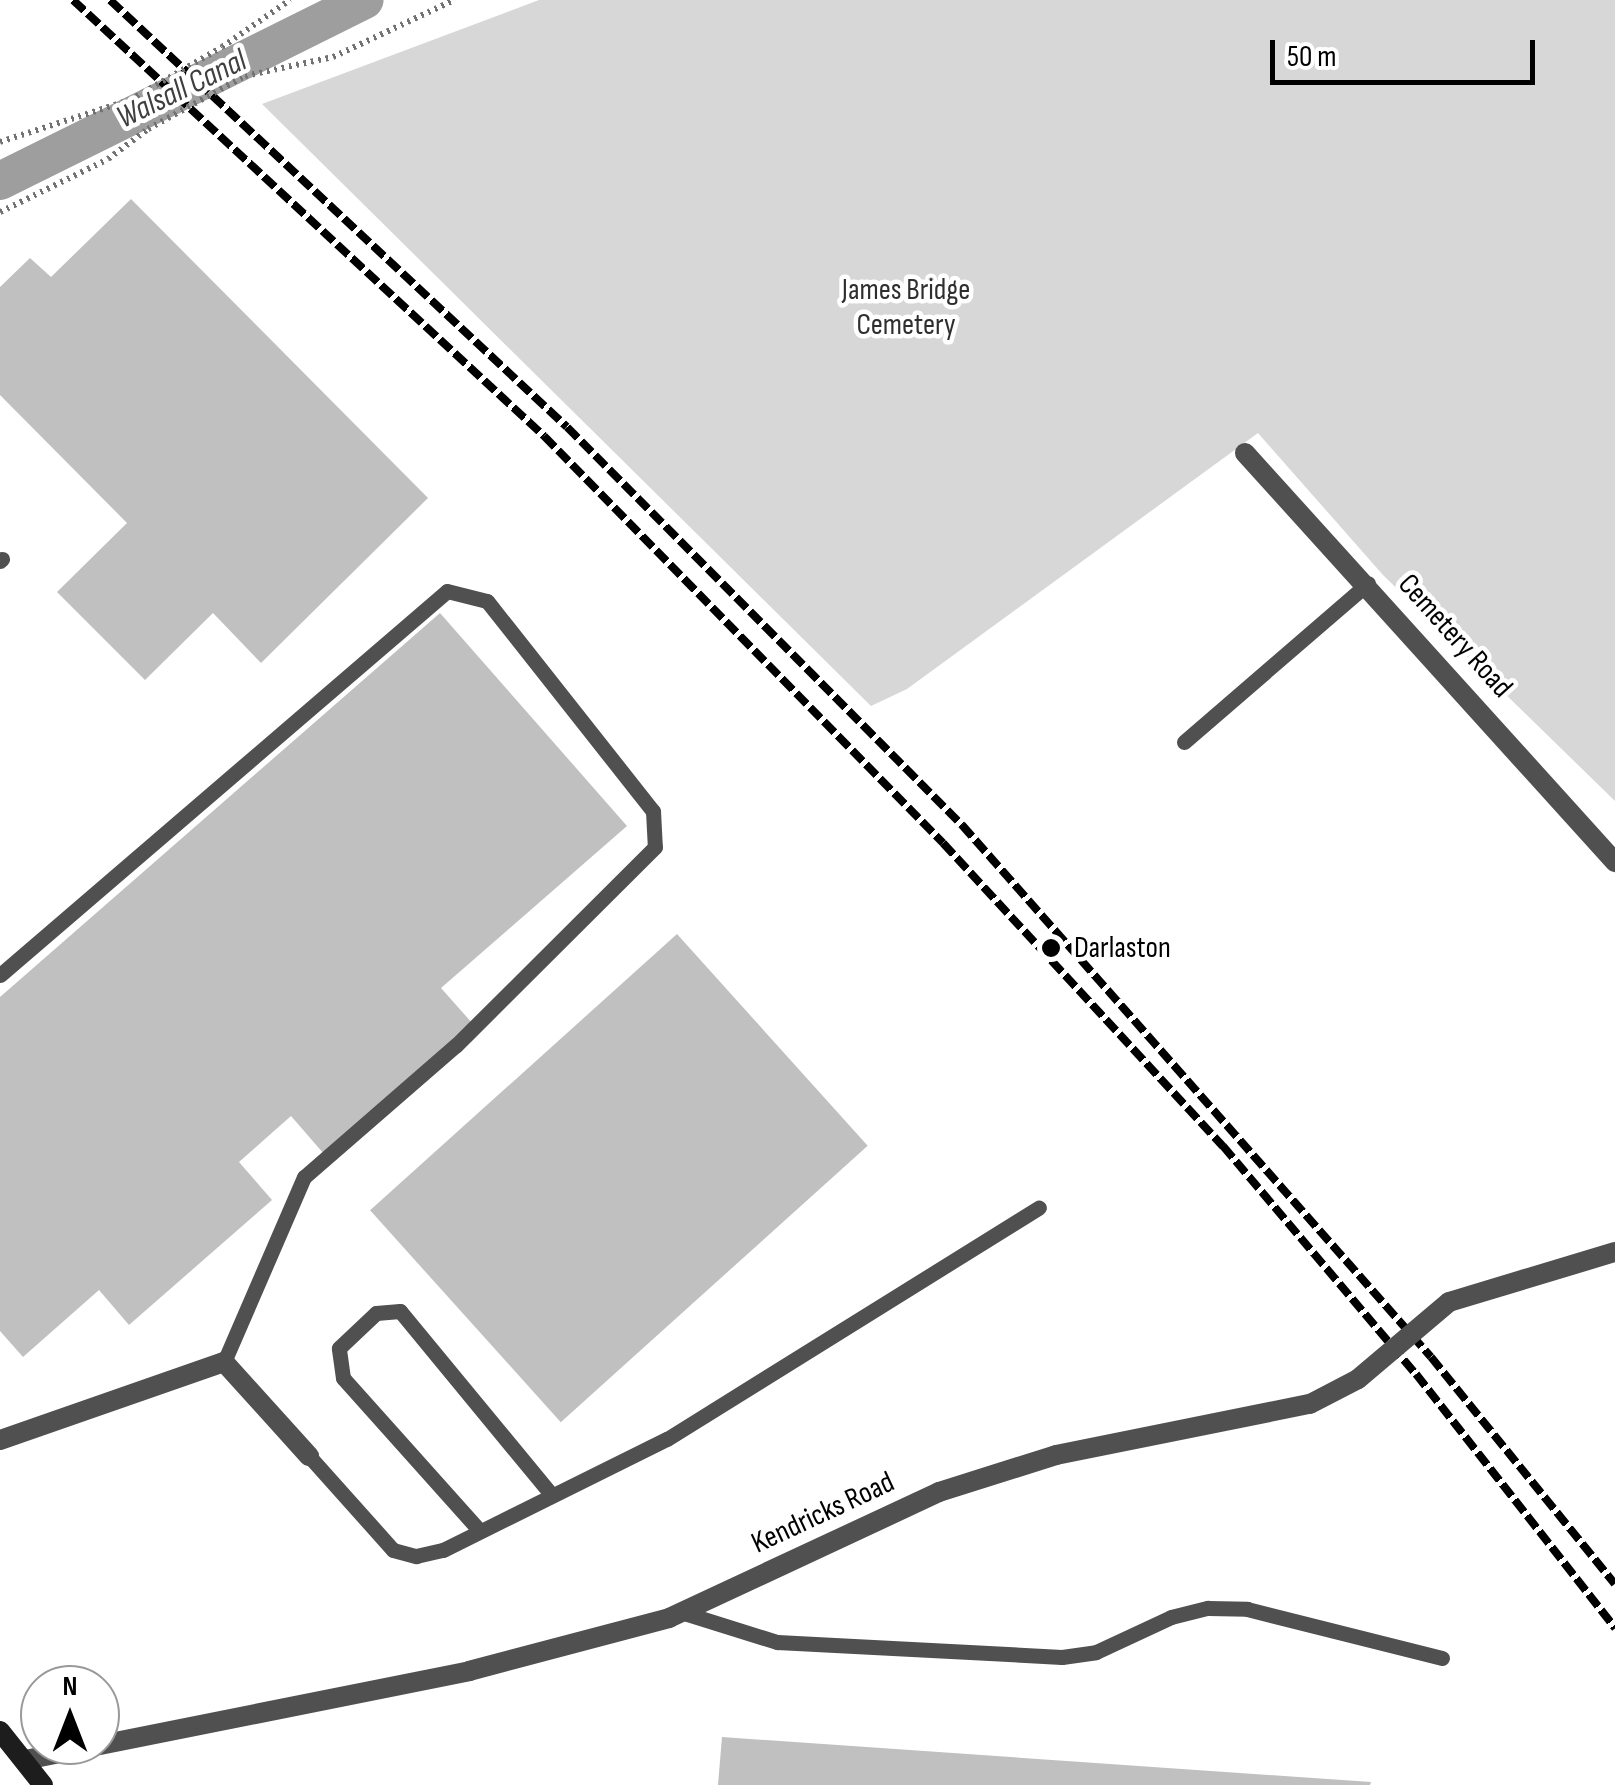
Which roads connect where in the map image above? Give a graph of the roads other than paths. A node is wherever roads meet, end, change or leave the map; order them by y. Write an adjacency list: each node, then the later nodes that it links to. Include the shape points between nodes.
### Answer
1 (1246, 453): 2 (street, Cemetery Road)
2 (1368, 583): 3 (lane); 4 (street, Cemetery Road)
3 (1184, 742)
4 (1615, 862)
5 (0, 975): 8 (lane, via 447,591 487,601 653,810 654,847 456,1046 304,1178)
6 (1039, 1207): 11 (lane, via 668,1439)
7 (1615, 1252): 13 (street, Kendricks Road, bridge, via 1448,1302 1358,1380 1310,1404 1056,1455 938,1492)
8 (224, 1362): 9 (street); 10 (street)
9 (0, 1440)
10 (309, 1456): 12 (lane, via 393,1550 416,1556 444,1550)
11 (550, 1493): 12 (lane); 12 (lane, via 400,1311 376,1313 340,1348 343,1378)
12 (479, 1530)
13 (681, 1612): 14 (lane, via 777,1642 1062,1656 1096,1652 1171,1617 1208,1608 1247,1609); 16 (street, Kendricks Road, via 468,1671)
14 (1442, 1658)
15 (0, 1731): 17 (street)
16 (120, 1741)
17 (20, 1754)
18 (29, 1765): 19 (street)
19 (44, 1785)

